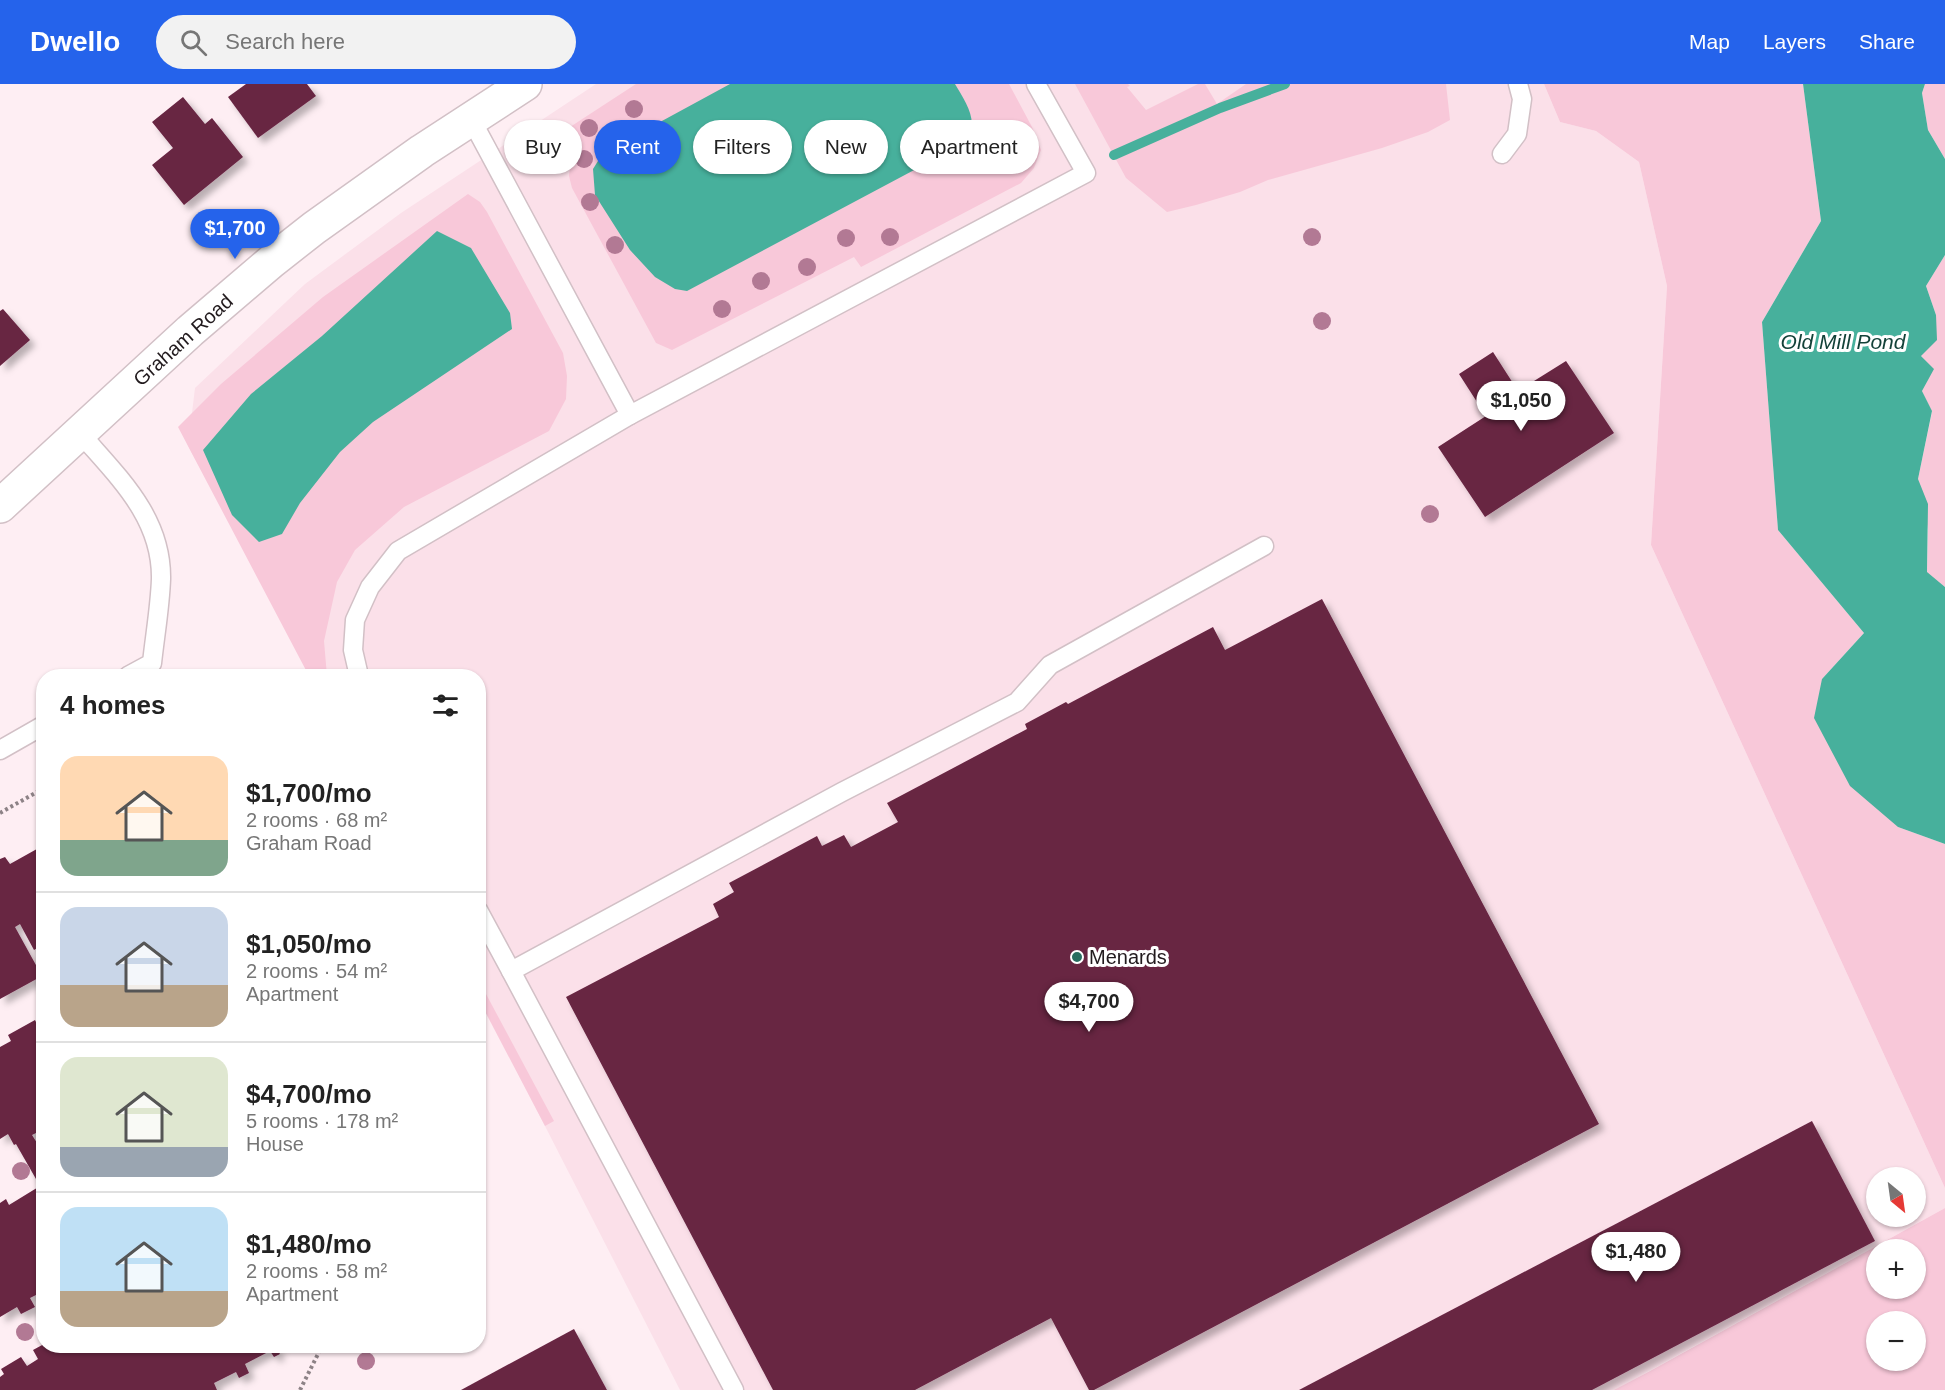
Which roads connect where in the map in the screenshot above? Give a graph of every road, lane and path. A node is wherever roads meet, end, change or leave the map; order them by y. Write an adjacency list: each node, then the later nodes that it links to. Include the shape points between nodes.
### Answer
1 (525, 84): 4 (main road, Graham Road)
2 (1036, 84): 6 (lane, via 1086,173)
3 (1518, 84): 5 (lane, via 1522,99 1517,134)
4 (471, 119): 6 (lane); 7 (main road, Graham Road, via 272,261)
5 (1502, 154)
6 (630, 415): 11 (lane, via 398,551 370,587 355,620 353,650)
7 (80, 433): 8 (main road, Graham Road); 10 (lane, via 133,494 148,518 158,546 161,579)
8 (0, 506)
9 (1264, 546): 17 (lane, via 1050,665 1017,702)
10 (156, 669)
11 (358, 669)
12 (36, 730): 13 (lane)
13 (0, 750)
14 (36, 793): 15 (path)
15 (0, 813)
16 (486, 925): 17 (lane)
17 (511, 970): 20 (lane)
18 (319, 1353): 19 (path)
19 (300, 1390)
20 (734, 1390)

